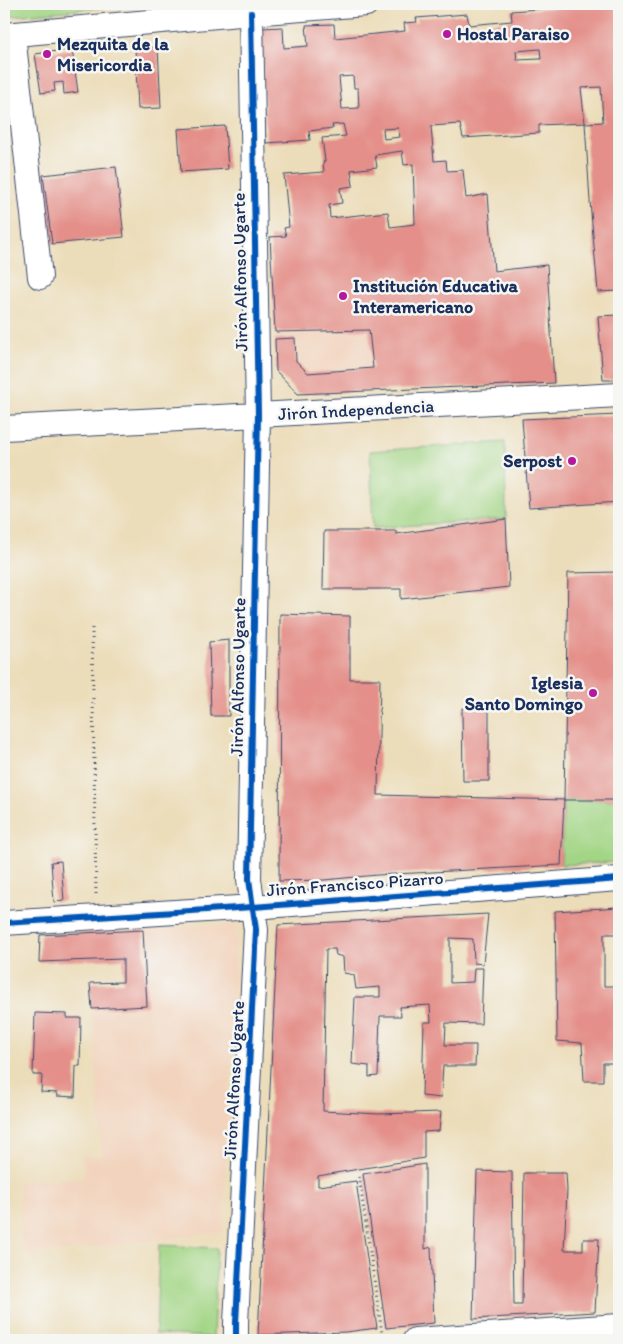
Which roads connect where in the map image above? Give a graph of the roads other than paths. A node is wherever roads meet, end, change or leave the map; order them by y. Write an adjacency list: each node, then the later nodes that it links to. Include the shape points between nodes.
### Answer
1 (366, 4): 2 (street)
2 (251, 13): 3 (street); 6 (street, Jirón Alfonso Ugarte)
3 (9, 35): 4 (street)
4 (40, 277)
5 (619, 395): 6 (street, Jirón Independencia)
6 (258, 415): 7 (street, Jirón Independencia); 9 (street, Jirón Alfonso Ugarte, via 248,879)
7 (4, 428)
8 (619, 879): 9 (street, Jirón Francisco Pizarro)
9 (253, 907): 10 (street, Jirón Francisco Pizarro); 12 (street, Jirón Alfonso Ugarte, via 256,930)
10 (4, 923)
11 (619, 1326): 13 (street)
12 (236, 1340)
13 (415, 1340)

